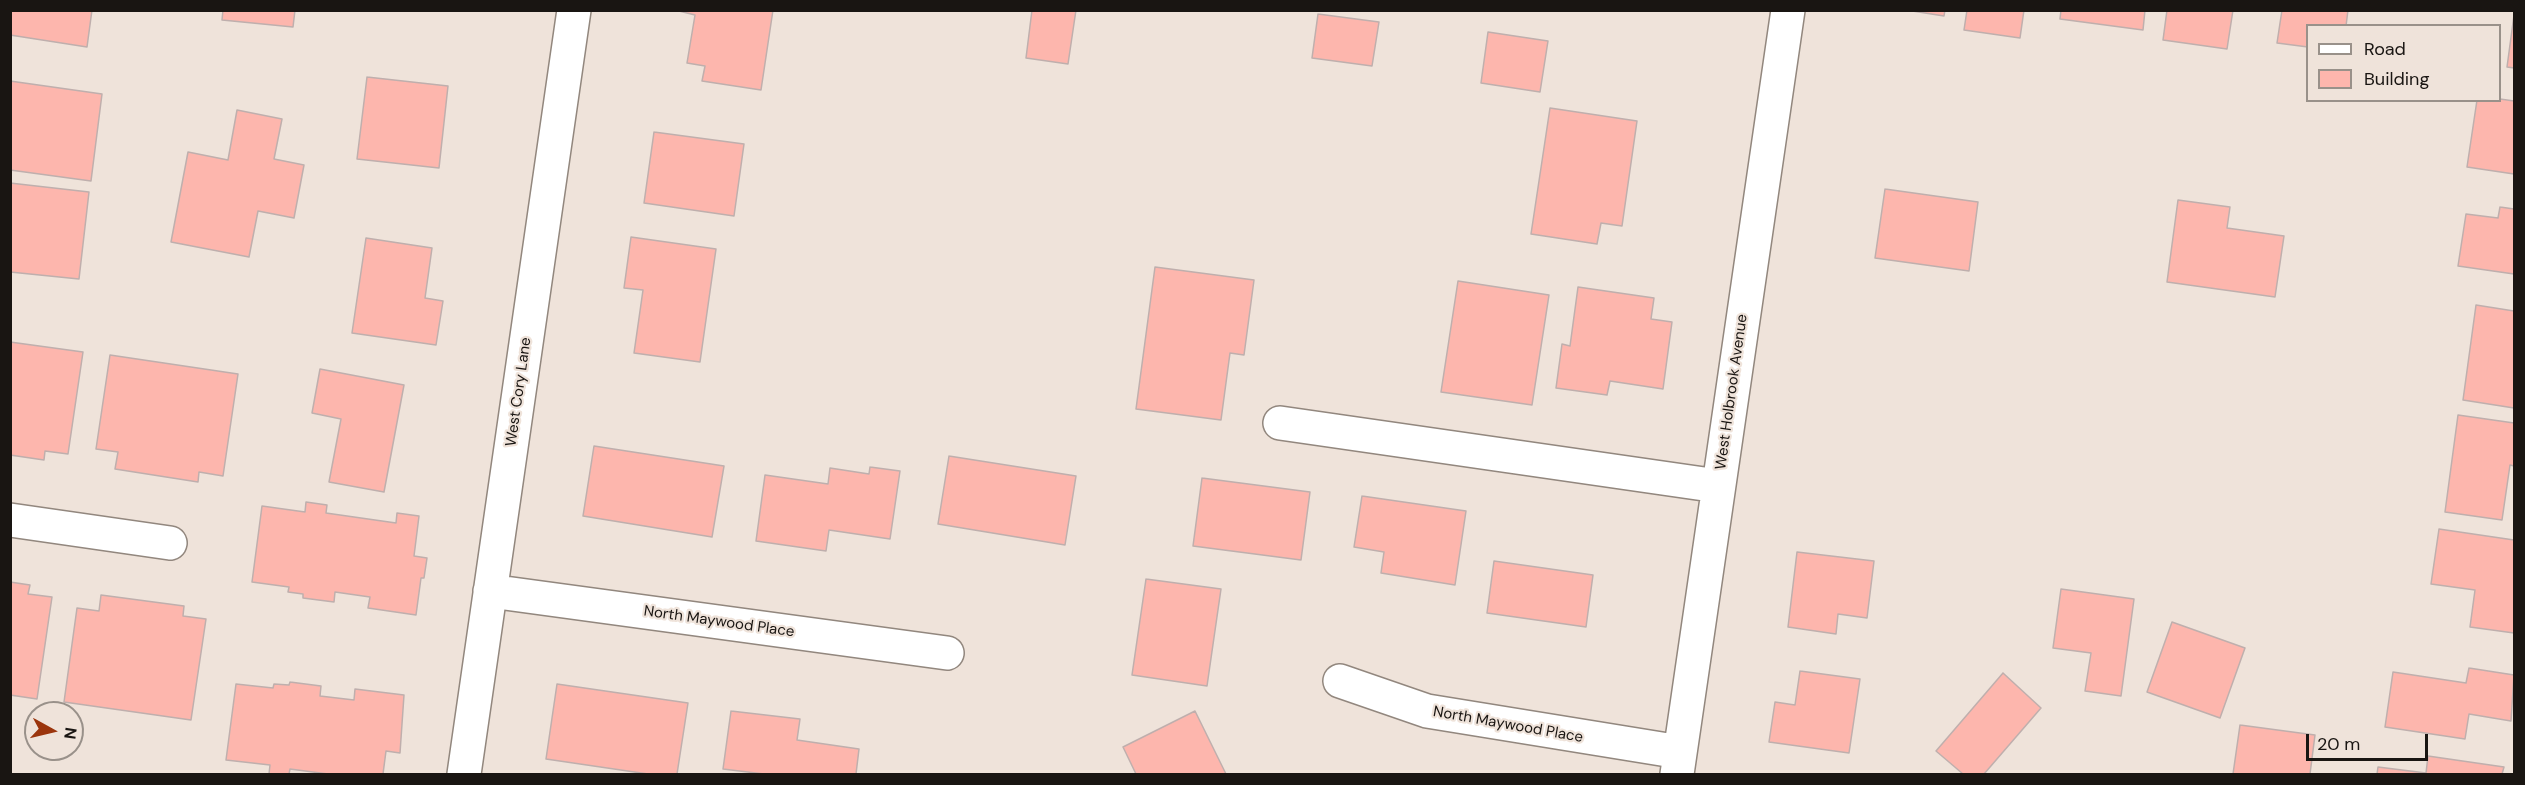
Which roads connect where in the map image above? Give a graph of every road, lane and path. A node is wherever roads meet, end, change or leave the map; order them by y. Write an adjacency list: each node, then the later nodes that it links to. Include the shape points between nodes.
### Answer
1 (574, 10): 7 (street, West Cory Lane)
2 (1788, 10): 4 (street, West Holbrook Avenue)
3 (1280, 423): 4 (street)
4 (1718, 486): 10 (street, West Holbrook Avenue)
5 (10, 520): 6 (street)
6 (170, 543)
7 (490, 591): 8 (street, North Maywood Place); 11 (street, West Cory Lane)
8 (947, 653)
9 (1340, 681): 10 (street, North Maywood Place, via 1427,711)
10 (1679, 763)
11 (464, 774)

